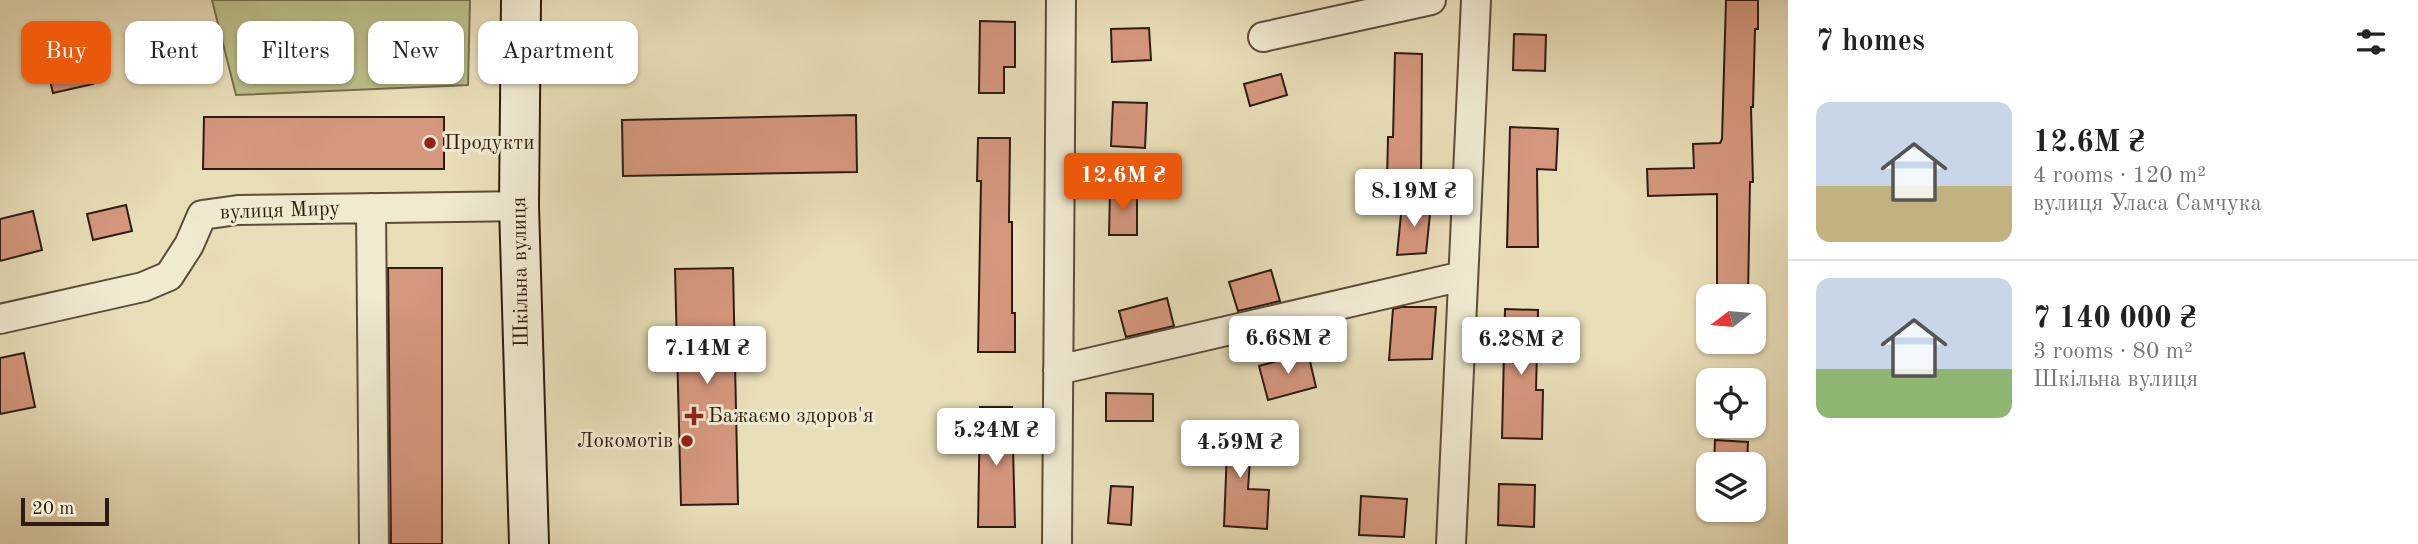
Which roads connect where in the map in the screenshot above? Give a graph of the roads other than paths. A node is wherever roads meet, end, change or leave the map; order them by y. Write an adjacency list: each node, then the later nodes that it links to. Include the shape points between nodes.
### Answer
1 (521, 0): 6 (main road, Шкільна вулиця)
2 (1061, 0): 10 (street)
3 (1431, 0): 5 (street)
4 (1476, 0): 8 (street)
5 (1262, 37)
6 (519, 206): 7 (street, вулиця Миру); 12 (main road, Шкільна вулиця)
7 (371, 208): 9 (street, вулиця Миру, via 238,210 202,215 169,276 143,287); 11 (street)
8 (1463, 276): 10 (street); 14 (street)
9 (0, 319)
10 (1058, 370): 13 (street)
11 (374, 544)
12 (529, 544)
13 (1057, 544)
14 (1451, 544)

